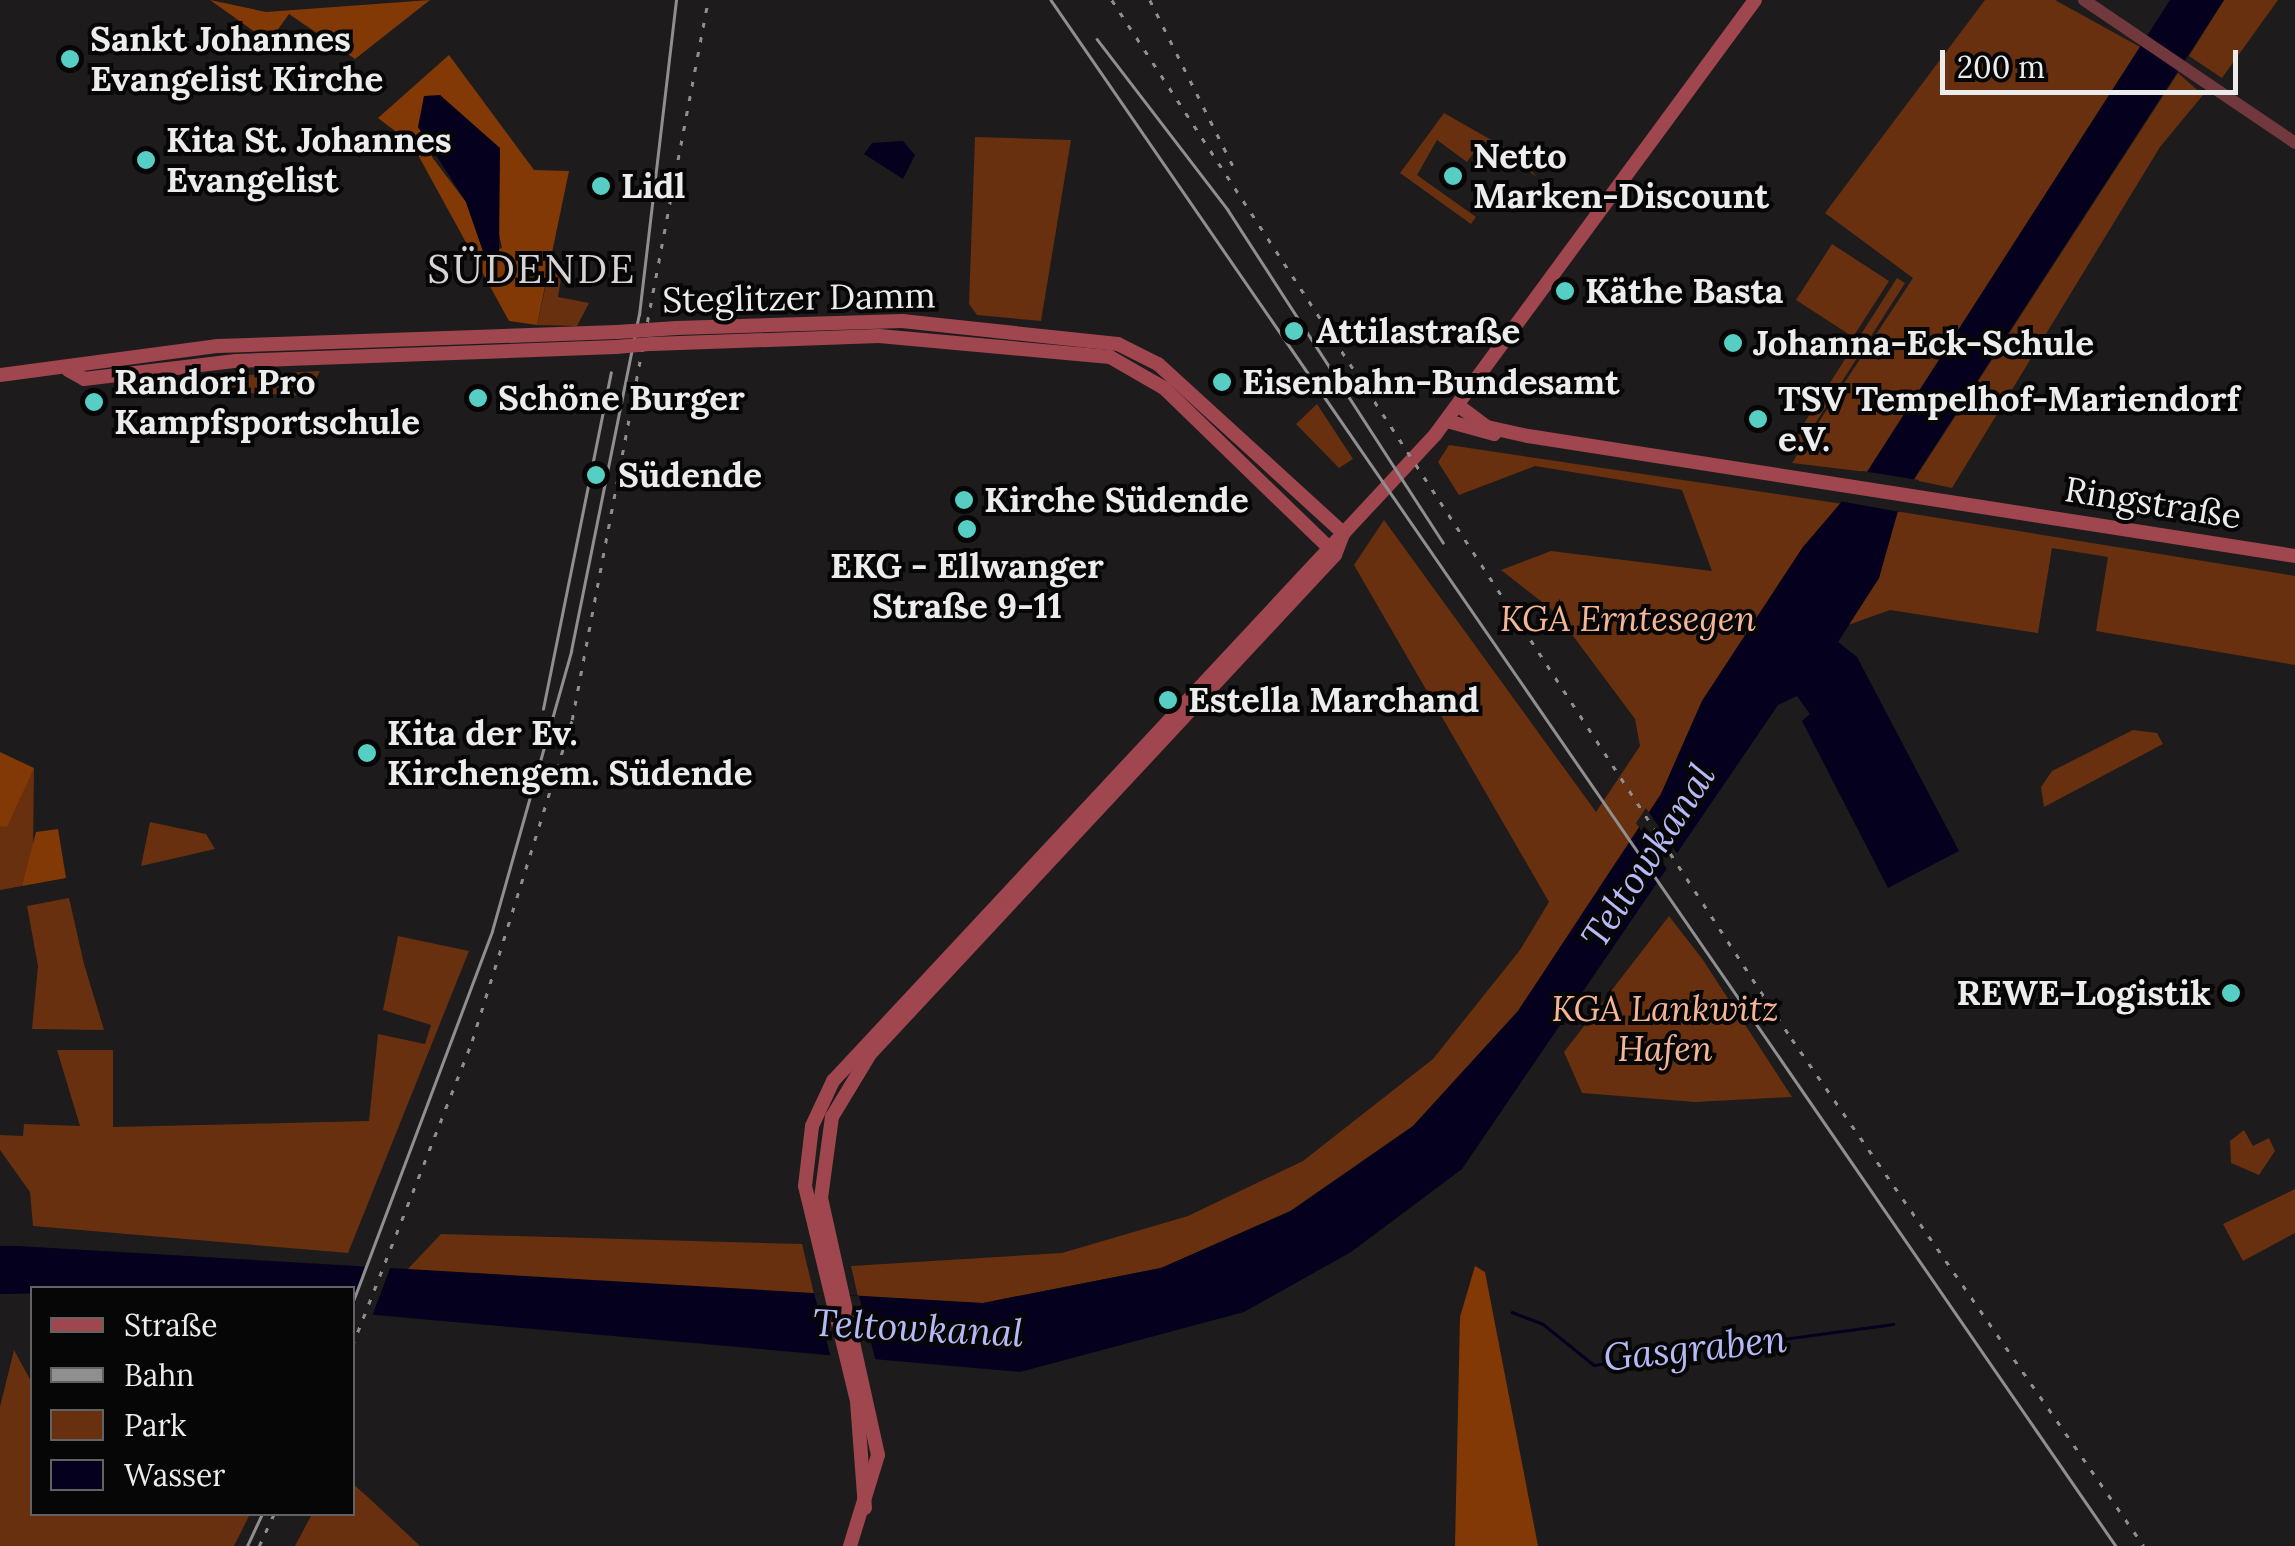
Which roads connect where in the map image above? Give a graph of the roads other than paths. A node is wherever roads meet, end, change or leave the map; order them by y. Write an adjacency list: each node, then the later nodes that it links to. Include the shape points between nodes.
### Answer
1 (1755, 0): 6 (main road)
2 (2084, 0): 3 (street)
3 (2295, 143)
4 (675, 336): 5 (main road, Steglitzer Damm, bridge, via 218,346); 9 (main road, Steglitzer Damm, via 895,321 1118,344 1158,364); 10 (main road, Steglitzer Damm, via 880,336 1110,356 1164,388)
5 (0, 375)
6 (1459, 406): 7 (main road); 8 (main road, Ringstraße, via 1487,427)
7 (1447, 420): 8 (main road, Ringstraße); 9 (main road)
8 (1528, 436): 11 (main road, Ringstraße)
9 (1344, 534): 10 (main road)
10 (1331, 550): 12 (main road, via 928,981)
11 (2295, 556)
12 (824, 1113): 13 (main road, via 821,1198); 13 (main road, via 805,1172 812,1233)
13 (830, 1265): 14 (main road); 14 (main road, via 868,1383 878,1455)
14 (865, 1508): 15 (main road)
15 (850, 1546)

